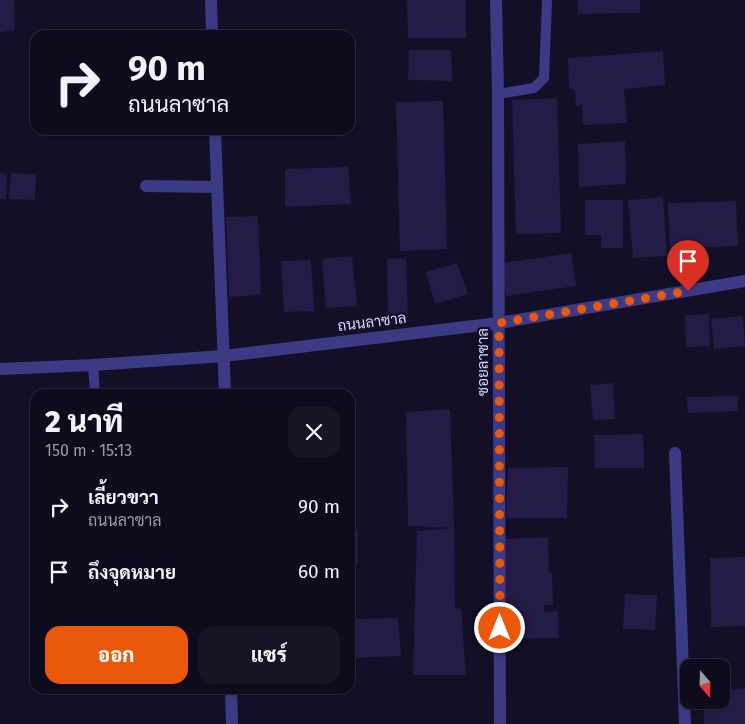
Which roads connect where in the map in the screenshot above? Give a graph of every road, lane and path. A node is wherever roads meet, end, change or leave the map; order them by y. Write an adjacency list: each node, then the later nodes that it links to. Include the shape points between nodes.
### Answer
1 (211, 0): 4 (street)
2 (496, 0): 5 (street, ซอยลาซาล)
3 (547, 0): 5 (lane, via 544,78 534,88)
4 (212, 30)
5 (498, 94): 10 (street, ซอยลาซาล)
6 (214, 135): 8 (street)
7 (146, 186): 8 (street)
8 (217, 187): 11 (street)
9 (745, 281): 10 (street, ถนนลาซาล)
10 (499, 323): 11 (street, ถนนลาซาล); 19 (street, ซอยลาซาล)
11 (224, 356): 12 (street, ถนนลาซาล); 15 (street)
12 (92, 365): 13 (street, ถนนลาซาล); 14 (lane)
13 (0, 369)
14 (94, 389)
15 (225, 389)
16 (675, 453): 20 (street)
17 (232, 694): 18 (street)
18 (232, 724)
19 (500, 724)
20 (685, 724)

